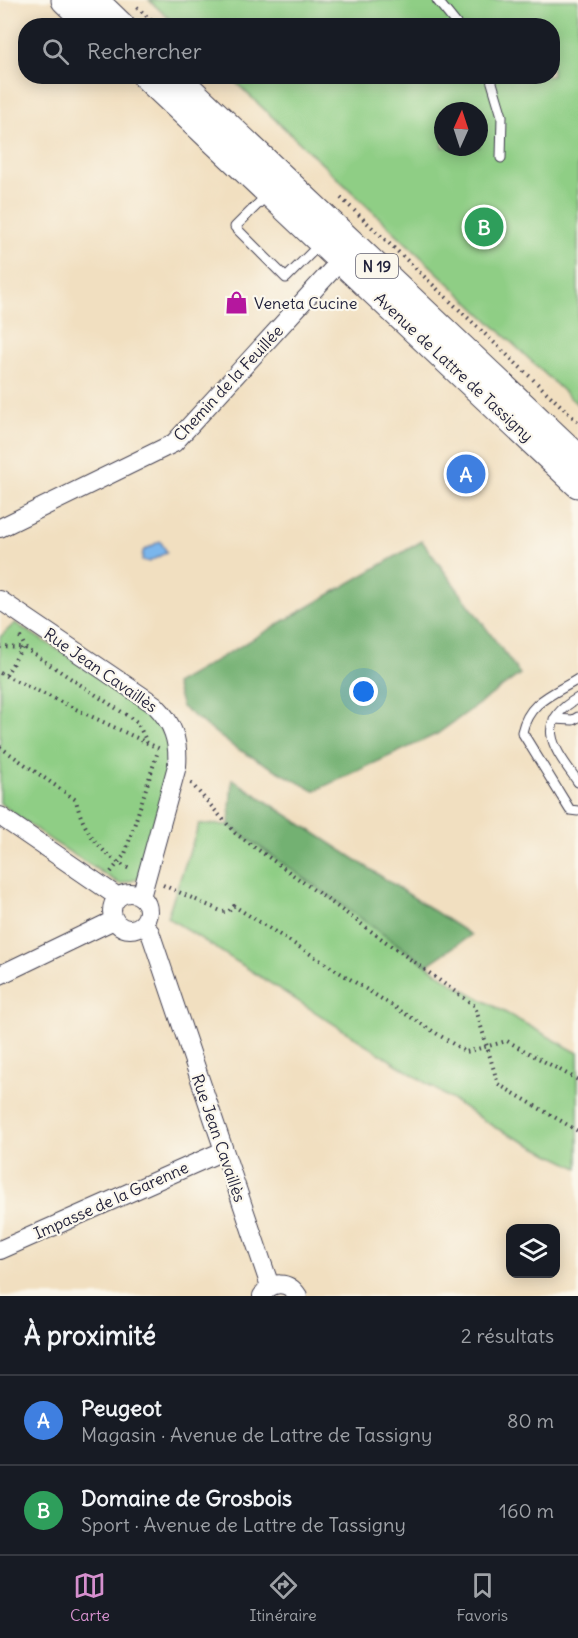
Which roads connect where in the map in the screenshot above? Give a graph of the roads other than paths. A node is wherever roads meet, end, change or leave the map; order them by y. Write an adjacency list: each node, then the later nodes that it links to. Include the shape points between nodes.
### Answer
1 (65, 0): 4 (main road)
2 (93, 0): 5 (main road)
3 (436, 0): 6 (lane)
4 (84, 18)
5 (112, 18)
6 (453, 18)
7 (154, 84): 11 (main road, Avenue de Lattre de Tassigny / N 19)
8 (183, 84): 13 (main road, N 19)
9 (492, 84): 10 (lane, via 502,116)
10 (501, 158)
11 (269, 193): 12 (main road, Avenue de Lattre de Tassigny / N 19); 12 (lane, via 235,227 286,278)
12 (332, 251): 14 (main road, Avenue de Lattre de Tassigny / N 19); 15 (street, Chemin de la Feuillée, via 174,443)
13 (578, 458)
14 (578, 484)
15 (0, 528)
16 (0, 600): 25 (street, Rue Jean Cavaillès, via 155,705 171,727 178,746 177,766)
17 (578, 679): 22 (lane, via 534,706 526,715 522,732 570,810)
18 (578, 698): 20 (lane, via 562,707)
19 (578, 717): 20 (lane)
20 (554, 720): 21 (lane, via 550,732 552,745)
21 (578, 782)
22 (578, 811)
23 (0, 816): 24 (street)
24 (118, 897): 25 (street, via 129,893); 26 (street, via 112,908)
25 (141, 897): 27 (street, via 147,907)
26 (114, 920): 27 (street, via 127,929); 28 (street)
27 (142, 924): 29 (street, Rue Jean Cavaillès, via 150,932)
28 (0, 975)
29 (223, 1151): 30 (street, Impasse de la Garenne); 31 (street, Rue Jean Cavaillès)
30 (0, 1250)
31 (266, 1291): 32 (street, via 288,1285)
32 (298, 1296)

